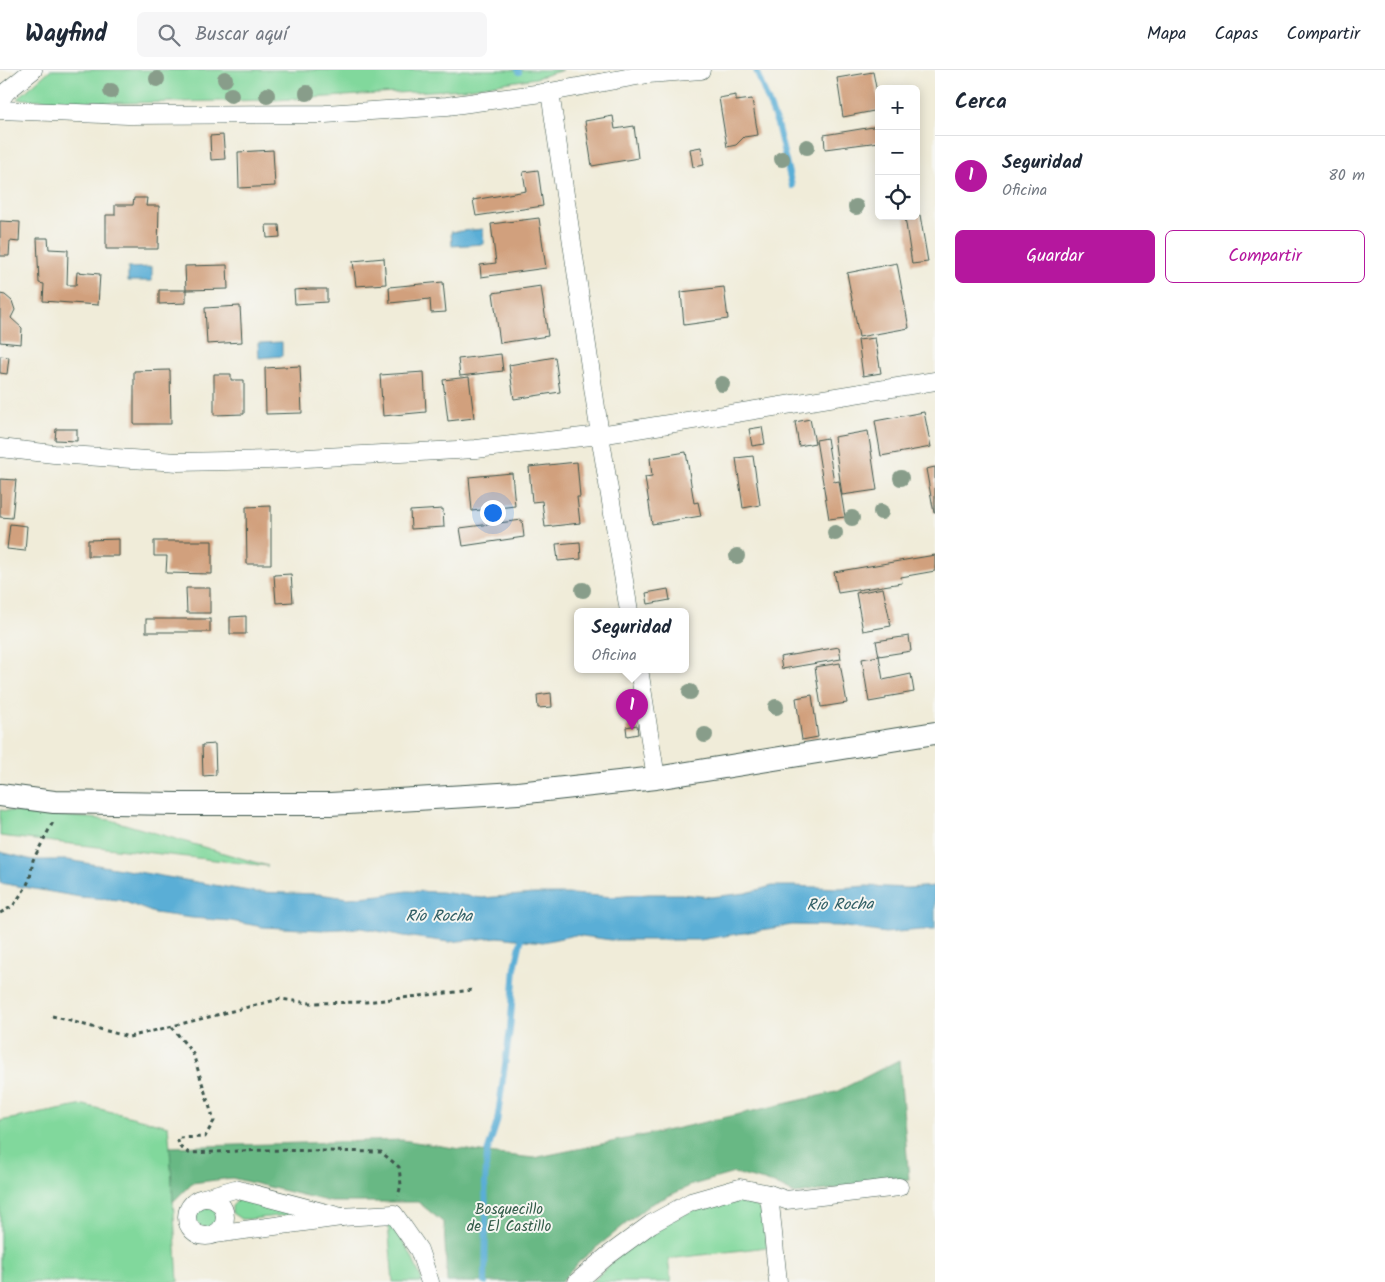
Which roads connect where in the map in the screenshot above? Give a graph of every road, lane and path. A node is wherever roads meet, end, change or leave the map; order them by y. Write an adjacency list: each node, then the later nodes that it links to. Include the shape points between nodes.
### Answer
1 (33, 70): 4 (street)
2 (701, 70): 3 (street, via 648,74)
3 (550, 92): 5 (street, via 447,106 325,114 128,115); 7 (street)
4 (0, 100)
5 (0, 110)
6 (935, 381): 7 (street)
7 (600, 435): 8 (street, via 476,449 178,462); 9 (street)
8 (0, 448)
9 (629, 608)
10 (640, 673): 12 (street)
11 (935, 733): 12 (street)
12 (656, 778): 14 (street, via 518,792 330,804)
13 (0, 795): 14 (street)
14 (64, 802): 15 (path, via 33,860 26,887 13,906)
15 (0, 913)
16 (473, 990): 18 (path, via 366,1002 310,1003 280,999)
17 (52, 1016): 18 (path, via 129,1037)
18 (172, 1027): 22 (path, via 193,1054 214,1121 205,1137 177,1138 180,1147 189,1153 266,1150 381,1152 399,1167 401,1185)
19 (900, 1187): 20 (street, via 786,1200)
20 (769, 1194): 26 (street, via 740,1188 691,1202 651,1224); 27 (street)
21 (204, 1198): 23 (street, via 235,1189); 24 (street, via 216,1200 225,1214 223,1225); 24 (street, via 192,1204 188,1222 202,1235)
22 (394, 1214): 23 (street); 25 (street, via 420,1250)
23 (341, 1218): 24 (street)
24 (215, 1234)
25 (430, 1282)
26 (578, 1282)
27 (778, 1282)

